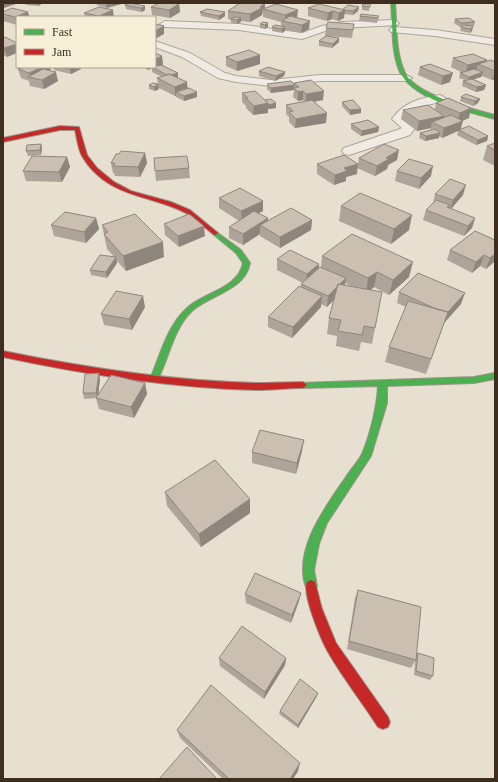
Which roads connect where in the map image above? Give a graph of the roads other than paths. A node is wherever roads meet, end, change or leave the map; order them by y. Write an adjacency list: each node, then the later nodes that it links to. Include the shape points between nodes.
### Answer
1 (393, 3): 3 (street)
2 (165, 24): 3 (street, via 239,27 302,36 335,26)
3 (394, 26): 4 (street); 6 (street, via 400,65)
4 (495, 42)
5 (156, 44): 6 (street, via 186,55 222,76 236,79 271,83 320,78)
6 (406, 78): 7 (street, via 417,88)
7 (440, 99): 8 (street); 10 (street, via 415,104 398,119 409,128 405,132)
8 (495, 117)
9 (3, 140): 13 (street, via 60,128 77,128 84,155 95,169 112,183 129,192 181,207 243,255 246,266 241,276 232,285 193,306 184,316)
10 (349, 151)
11 (3, 354): 13 (street)
12 (495, 376): 14 (street, via 474,380)
13 (154, 379): 14 (street, via 252,386)
14 (383, 383): 15 (street, via 382,403 366,456 324,520 313,544 308,570 316,609 332,647)
15 (383, 722)

